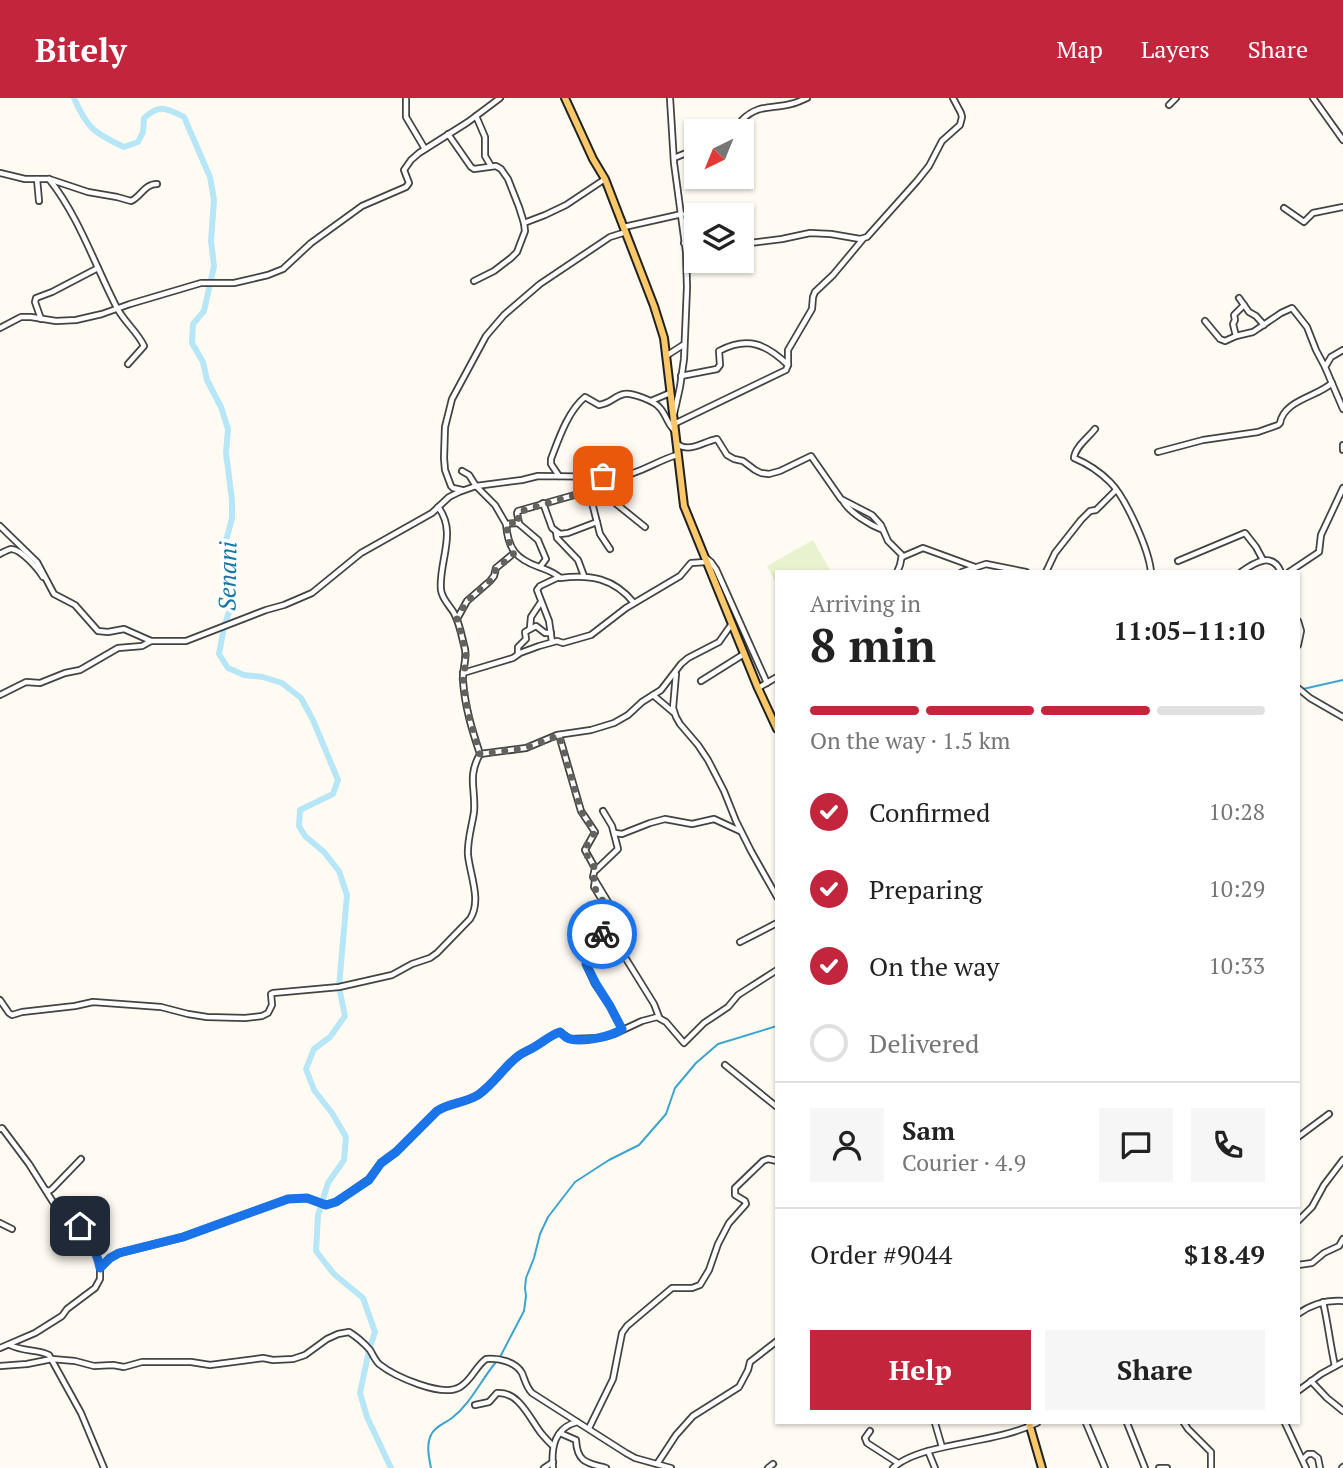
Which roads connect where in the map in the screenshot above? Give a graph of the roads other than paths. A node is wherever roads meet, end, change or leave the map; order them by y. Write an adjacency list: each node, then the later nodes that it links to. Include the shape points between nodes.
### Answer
1 (406, 98): 14 (street, via 406,117)
2 (500, 98): 10 (street)
3 (565, 98): 21 (main road)
4 (670, 98): 16 (street)
5 (807, 98): 11 (street, via 762,107)
6 (953, 98): 29 (street, via 961,113 960,125 942,141 933,160 890,213)
7 (1176, 98): 9 (street)
8 (1313, 98): 13 (street)
9 (1170, 104)
10 (476, 116): 12 (street); 17 (street)
11 (743, 119)
12 (448, 134): 14 (street); 17 (street, via 471,167)
13 (1343, 140)
14 (425, 149): 37 (street, via 405,168 406,187 362,206 277,272 234,283 201,284)
15 (684, 154): 16 (street)
16 (674, 158): 26 (street)
17 (491, 166): 27 (street, via 501,169 508,179)
18 (0, 173): 19 (street)
19 (37, 179): 20 (street); 23 (street)
20 (49, 179): 22 (street, via 131,201 149,185); 32 (street)
21 (605, 179): 27 (street, via 566,205); 28 (main road)
22 (157, 184)
23 (39, 201)
24 (1343, 206): 25 (street, via 1313,213 1304,222)
25 (1284, 208)
26 (681, 214): 28 (street); 31 (street)
27 (524, 223): 34 (street, via 517,252)
28 (625, 229): 45 (main road, via 660,324); 68 (street, via 540,284 486,336 452,399 445,427 444,458 450,485)
29 (863, 239): 30 (street, via 813,232); 47 (street, via 815,292 812,309 788,350)
30 (754, 242)
31 (684, 243)
32 (98, 268): 37 (street); 38 (street, via 36,298)
33 (686, 273): 43 (street)
34 (474, 281)
35 (1240, 298): 36 (street)
36 (1244, 305): 40 (street); 42 (street, via 1234,315)
37 (117, 308): 38 (street, via 76,320); 46 (street, via 144,346)
38 (41, 319): 41 (street, via 20,317)
39 (1206, 321): 42 (street, via 1222,341)
40 (1264, 326): 42 (street); 48 (street, via 1292,308 1307,327)
41 (0, 328)
42 (1236, 336)
43 (683, 345): 45 (street); 49 (street)
44 (1343, 350): 48 (street)
45 (666, 356): 51 (main road)
46 (128, 364)
47 (788, 365): 49 (street, via 769,349 744,343 719,351 717,369); 54 (street)
48 (1325, 367): 50 (street)
49 (681, 376): 54 (street)
50 (1332, 383): 53 (street); 59 (street, via 1287,410 1278,425)
51 (670, 393): 52 (street); 54 (main road)
52 (650, 401): 54 (street); 62 (street, via 629,393 599,405 583,398 551,459)
53 (1343, 409)
54 (673, 425): 56 (main road)
55 (1095, 429): 69 (street, via 1073,458 1104,476)
56 (676, 443): 60 (main road); 81 (street, via 690,448 717,439 727,455 769,474 811,456 851,512 884,530)
57 (1343, 444): 58 (street)
58 (1343, 450)
59 (1158, 452)
60 (677, 455): 64 (street, via 636,473); 82 (main road, via 684,506)
61 (462, 471): 65 (street)
62 (559, 476): 63 (street); 65 (street)
63 (592, 476): 64 (street); 66 (street)
64 (603, 476): 76 (street, via 604,494)
65 (476, 486): 68 (street); 73 (street)
66 (588, 486): 70 (street, via 578,494); 72 (street)
67 (1343, 488): 94 (street, via 1321,535 1319,552)
68 (468, 489): 71 (street)
69 (1116, 490): 90 (street, via 1081,520); 91 (street, via 1144,544)
70 (543, 503): 74 (street, via 518,512); 77 (street)
71 (438, 507): 100 (street, via 446,523 441,591); 104 (street, via 361,553 305,596 186,641)
72 (597, 522): 77 (street); 78 (street)
73 (506, 524): 74 (street); 79 (street)
74 (519, 524): 86 (street, via 538,540 546,558)
75 (0, 526): 97 (street, via 33,557)
76 (645, 527)
77 (556, 532): 95 (street, via 578,560)
78 (610, 549)
79 (514, 553): 86 (street); 100 (street, via 467,601)
80 (0, 554): 97 (street, via 17,551)
81 (902, 556): 85 (street, via 923,548); 87 (street)
82 (705, 559): 99 (street, via 691,563 680,576); 101 (main road); 112 (street, via 716,569)
83 (1262, 560): 84 (street, via 1245,533); 92 (street); 93 (street, via 1274,562)
84 (1178, 561)
85 (975, 567): 88 (street); 89 (street, via 986,564)
86 (540, 568): 96 (street)
87 (898, 570)
88 (967, 570)
89 (1016, 570)
90 (1047, 570)
91 (1151, 570)
92 (1244, 570)
93 (1281, 570)
94 (1292, 570)
95 (583, 576): 96 (street); 99 (street, via 622,590)
96 (559, 577): 98 (street, via 537,589)
97 (47, 583): 104 (street, via 57,597 75,604 97,631 128,630)
98 (541, 602): 102 (street); 103 (street)
99 (634, 603): 105 (street, via 591,635)
100 (457, 619): 109 (street, via 466,653)
101 (732, 624): 107 (main road); 108 (street, via 719,642 688,658)
102 (530, 628): 103 (street); 106 (street)
103 (551, 633): 105 (street)
104 (152, 641): 115 (street, via 118,648 80,670 40,683 26,682)
105 (552, 642): 106 (street)
106 (518, 654): 109 (street)
107 (744, 654): 111 (street); 113 (main road)
108 (676, 671): 116 (street); 117 (street)
109 (463, 673): 121 (street, via 469,721)
110 (775, 678): 112 (street)
111 (701, 681)
112 (767, 683): 113 (street)
113 (758, 688): 119 (main road)
114 (1300, 690): 118 (street)
115 (0, 695)
116 (652, 695): 117 (street); 120 (street, via 614,723)
117 (674, 712): 123 (street, via 708,760)
118 (1343, 717)
119 (775, 725)
120 (559, 735): 121 (street, via 526,748); 125 (street, via 581,811 595,832 584,850)
121 (480, 754): 133 (street, via 472,775 474,811 468,853 474,914 429,958 378,980 273,993 268,1013 245,1018 93,1002 12,1015)
122 (603, 811): 124 (street)
123 (741, 831): 124 (street, via 714,819 692,824 665,819); 127 (street)
124 (615, 833): 125 (street, via 618,849)
125 (596, 871): 126 (street)
126 (596, 881): 128 (street, via 594,887); 129 (street, via 615,912)
127 (775, 893)
128 (607, 907): 129 (street); 135 (street, via 606,931 586,964)
129 (614, 919): 134 (street, via 627,945 623,954)
130 (775, 924): 131 (street)
131 (740, 943)
132 (775, 971): 134 (street, via 738,995 684,1043)
133 (0, 1000)
134 (660, 1018): 135 (street)
135 (622, 1029): 150 (street, via 582,1039 553,1034 519,1055 474,1097 437,1111 369,1180 333,1204 302,1197 288,1199 183,1237 119,1253)
136 (725, 1065): 137 (street)
137 (775, 1105)
138 (1329, 1114): 140 (street)
139 (0, 1129): 144 (street)
140 (1300, 1136)
141 (81, 1160): 144 (street, via 50,1191)
142 (1343, 1160): 145 (street)
143 (775, 1161): 172 (street, via 763,1161 735,1188 734,1195 746,1204 729,1223 700,1285 672,1288 624,1330 613,1379)
144 (45, 1190): 150 (street, via 65,1218 85,1229)
145 (1300, 1219)
146 (0, 1223): 147 (street)
147 (12, 1229)
148 (1343, 1239): 149 (street, via 1312,1263)
149 (1300, 1265)
150 (100, 1268): 155 (street, via 99,1282 84,1298)
151 (1343, 1301): 152 (street)
152 (1324, 1302): 153 (street); 160 (street)
153 (1300, 1313)
154 (775, 1343): 180 (street, via 750,1362 739,1387 686,1422)
155 (10, 1345): 156 (street); 157 (street, via 46,1353)
156 (0, 1348)
157 (52, 1359): 159 (street); 165 (street, via 124,1367 142,1362 210,1365 263,1357 293,1359 349,1332 379,1364 434,1390 461,1387 486,1359 511,1363 532,1393); 182 (street)
158 (1343, 1362): 160 (street)
159 (0, 1366)
160 (1335, 1366): 161 (street)
161 (1311, 1381): 162 (street); 164 (street)
162 (1300, 1389)
163 (475, 1405): 175 (street, via 505,1393 527,1410)
164 (1343, 1410)
165 (577, 1422): 172 (street); 174 (street)
166 (935, 1424): 176 (street)
167 (1029, 1424): 176 (street, via 1007,1434); 188 (main road)
168 (1086, 1424): 189 (street)
169 (1127, 1424): 190 (street)
170 (1185, 1424): 193 (street, via 1211,1452)
171 (1286, 1424): 178 (street)
172 (589, 1428): 180 (street, via 635,1458)
173 (870, 1431): 179 (street, via 867,1443)
174 (560, 1433): 175 (street); 184 (street, via 575,1439 589,1465)
175 (553, 1446): 181 (street)
176 (942, 1447): 177 (street)
177 (928, 1451): 179 (street); 187 (street)
178 (1303, 1460): 194 (street); 195 (street, via 1313,1454)
179 (898, 1463): 186 (street)
180 (657, 1464): 185 (street)
181 (553, 1465): 183 (street)
182 (104, 1468)
183 (544, 1468)
184 (606, 1468)
185 (671, 1468)
186 (893, 1468)
187 (935, 1468)
188 (1042, 1468)
189 (1104, 1468)
190 (1145, 1468)
191 (1159, 1468): 192 (street)
192 (1167, 1468)
193 (1211, 1468)
194 (1306, 1468)
195 (1320, 1468)

